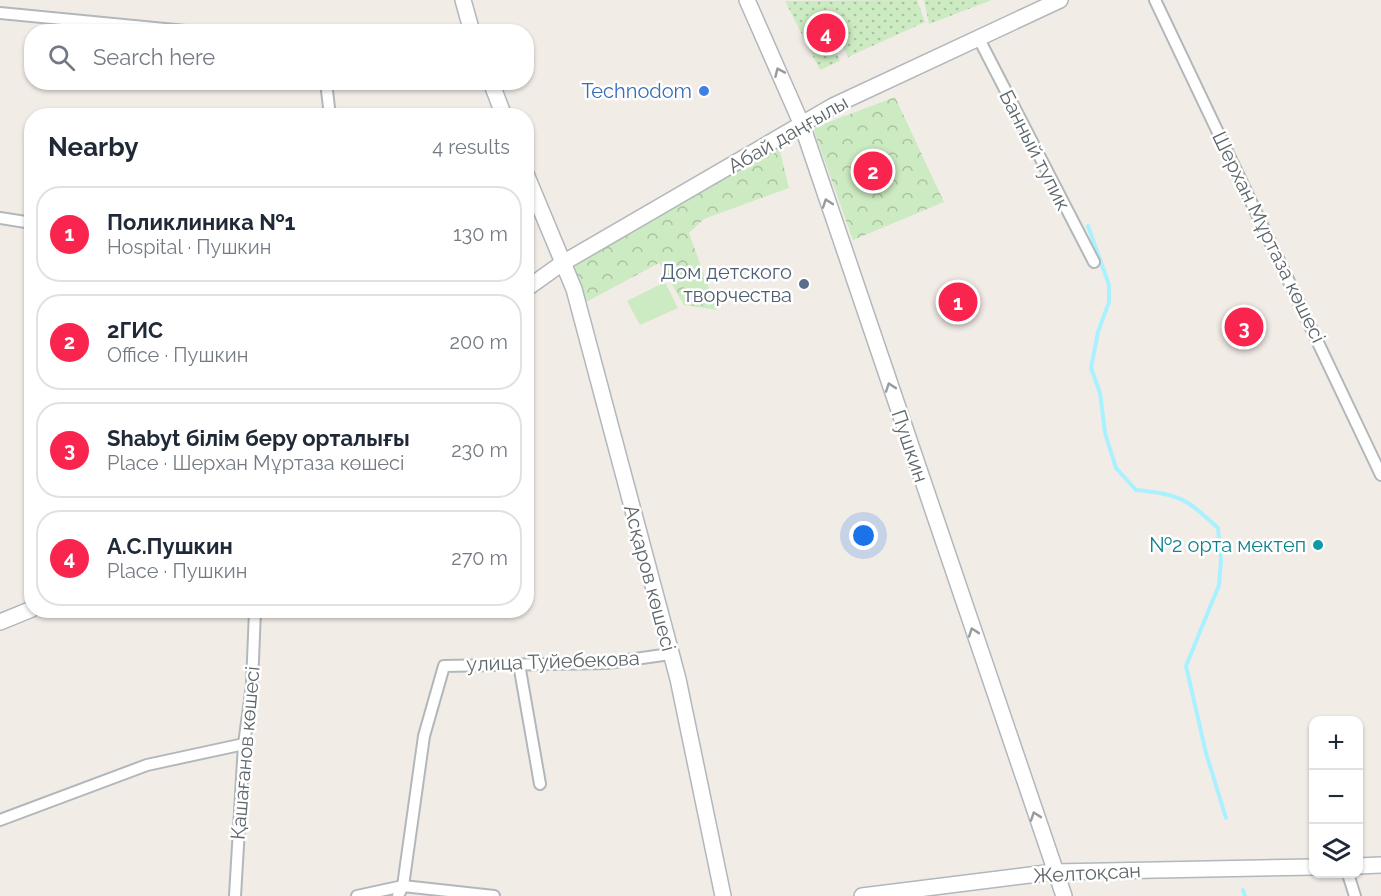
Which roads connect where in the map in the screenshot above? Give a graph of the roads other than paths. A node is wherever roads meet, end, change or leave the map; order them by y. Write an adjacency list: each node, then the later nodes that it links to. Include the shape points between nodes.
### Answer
1 (463, 0): 7 (street)
2 (747, 0): 13 (street, Пушкин, one-way to 2)
3 (1060, 0): 8 (street, Абай даңғылы)
4 (1155, 0): 20 (street, Шерхан Мұртаза көшесі)
5 (0, 13): 6 (street)
6 (113, 24)
7 (470, 24)
8 (978, 37): 13 (street, Абай даңғылы, via 833,106); 17 (street, Банный тупик)
9 (327, 90): 11 (street)
10 (494, 90): 12 (street)
11 (329, 108)
12 (501, 108)
13 (802, 125): 18 (street, Абай даңғылы); 32 (street, Пушкин, one-way to 13)
14 (534, 195): 18 (street, Асқаров көшесі)
15 (0, 218): 16 (street)
16 (24, 222)
17 (1094, 262)
18 (561, 264): 19 (street, Абай даңғылы); 24 (street, Асқаров көшесі, via 574,289)
19 (534, 283)
20 (1381, 475)
21 (24, 612): 23 (street)
22 (255, 618): 26 (street, Қашағанов көшесі)
23 (0, 622)
24 (670, 654): 25 (street, улица Туйебекова, via 607,663); 39 (street, Асқаров көшесі)
25 (519, 664): 27 (street); 34 (street, улица Туйебекова, via 444,666 424,736)
26 (244, 744): 28 (street, via 147,765); 36 (street, Қашағанов көшесі)
27 (540, 784)
28 (0, 820)
29 (1381, 865): 30 (street)
30 (1363, 866)
31 (1309, 867): 32 (street, Желтоқсан)
32 (1054, 872): 35 (street, Желтоқсан); 41 (street, Пушкин)
33 (1350, 878): 42 (street)
34 (401, 891): 37 (street); 38 (street)
35 (881, 894): 40 (street, Желтоқсан)
36 (235, 896)
37 (357, 896)
38 (494, 896)
39 (723, 896)
40 (862, 896)
41 (1064, 896)
42 (1355, 896)

